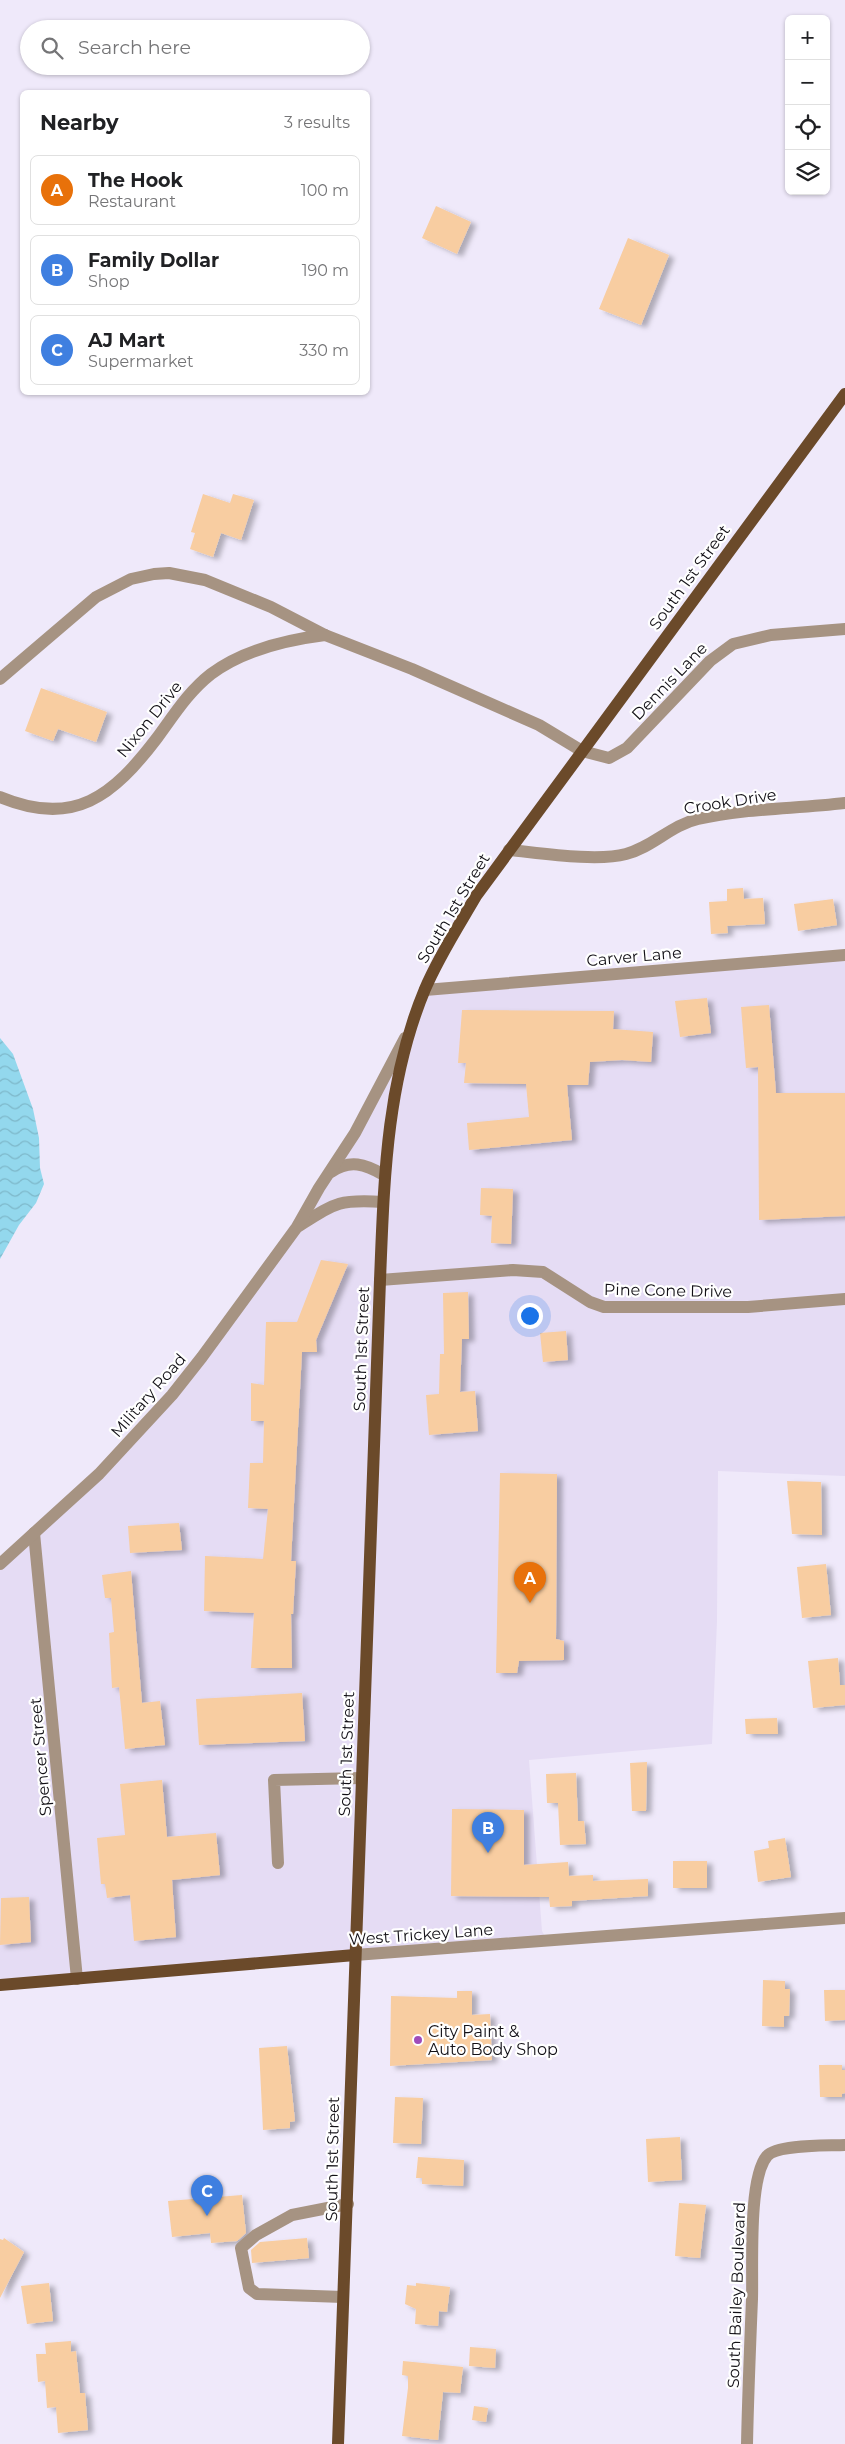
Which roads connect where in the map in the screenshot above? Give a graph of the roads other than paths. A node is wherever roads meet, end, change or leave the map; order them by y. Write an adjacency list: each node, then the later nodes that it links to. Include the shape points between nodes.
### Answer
1 (845, 394): 5 (main road, South 1st Street)
2 (845, 629): 5 (street, Dennis Lane, via 771,635 732,644 710,660 627,748 609,758)
3 (325, 635): 4 (street, Nixon Drive, via 271,607 205,580 176,574 154,574 131,579 96,596); 5 (street, Nixon Drive, via 539,725); 6 (street, Nixon Drive, via 260,649 211,674 191,692 156,739 116,784 83,806 43,810)
4 (0, 679)
5 (582, 752): 8 (main road, South 1st Street)
6 (0, 798)
7 (845, 803): 8 (street, Crook Drive, via 757,809 696,820 672,828 650,844 626,854 586,856)
8 (509, 850): 10 (main road, South 1st Street, via 466,913)
9 (845, 955): 10 (street, Carver Lane)
10 (425, 990): 11 (main road, South 1st Street)
11 (412, 1025): 12 (main road, South 1st Street, via 394,1098); 13 (street, Military Road, via 355,1133)
12 (384, 1175): 13 (street, Military Road, via 366,1165 343,1165 332,1172); 14 (main road, South 1st Street)
13 (319, 1188): 15 (street, Military Road)
14 (383, 1202): 15 (street, Military Road, via 336,1204); 16 (main road, South 1st Street)
15 (297, 1228): 18 (street, Military Road, via 172,1395 99,1474)
16 (380, 1280): 17 (street, Pine Cone Drive, via 513,1270 543,1272 590,1302 621,1308 748,1307); 20 (main road, South 1st Street)
17 (845, 1299)
18 (34, 1533): 19 (street, Military Road); 24 (street, Spencer Street)
19 (0, 1564)
20 (362, 1778): 21 (street, via 274,1780); 23 (main road, South 1st Street)
21 (278, 1863)
22 (845, 1918): 23 (street, West Trickey Lane)
23 (355, 1955): 24 (main road, West Trickey Lane); 27 (main road, South 1st Street)
24 (77, 1979): 25 (main road, West Trickey Lane)
25 (0, 1985)
26 (845, 2144): 30 (street, South Bailey Boulevard, via 786,2148 767,2156 760,2168 755,2204)
27 (348, 2204): 28 (main road, South 1st Street); 28 (street, via 292,2215 256,2235 241,2248 249,2288 258,2294)
28 (344, 2297): 29 (main road, South 1st Street)
29 (338, 2444)
30 (747, 2444)

